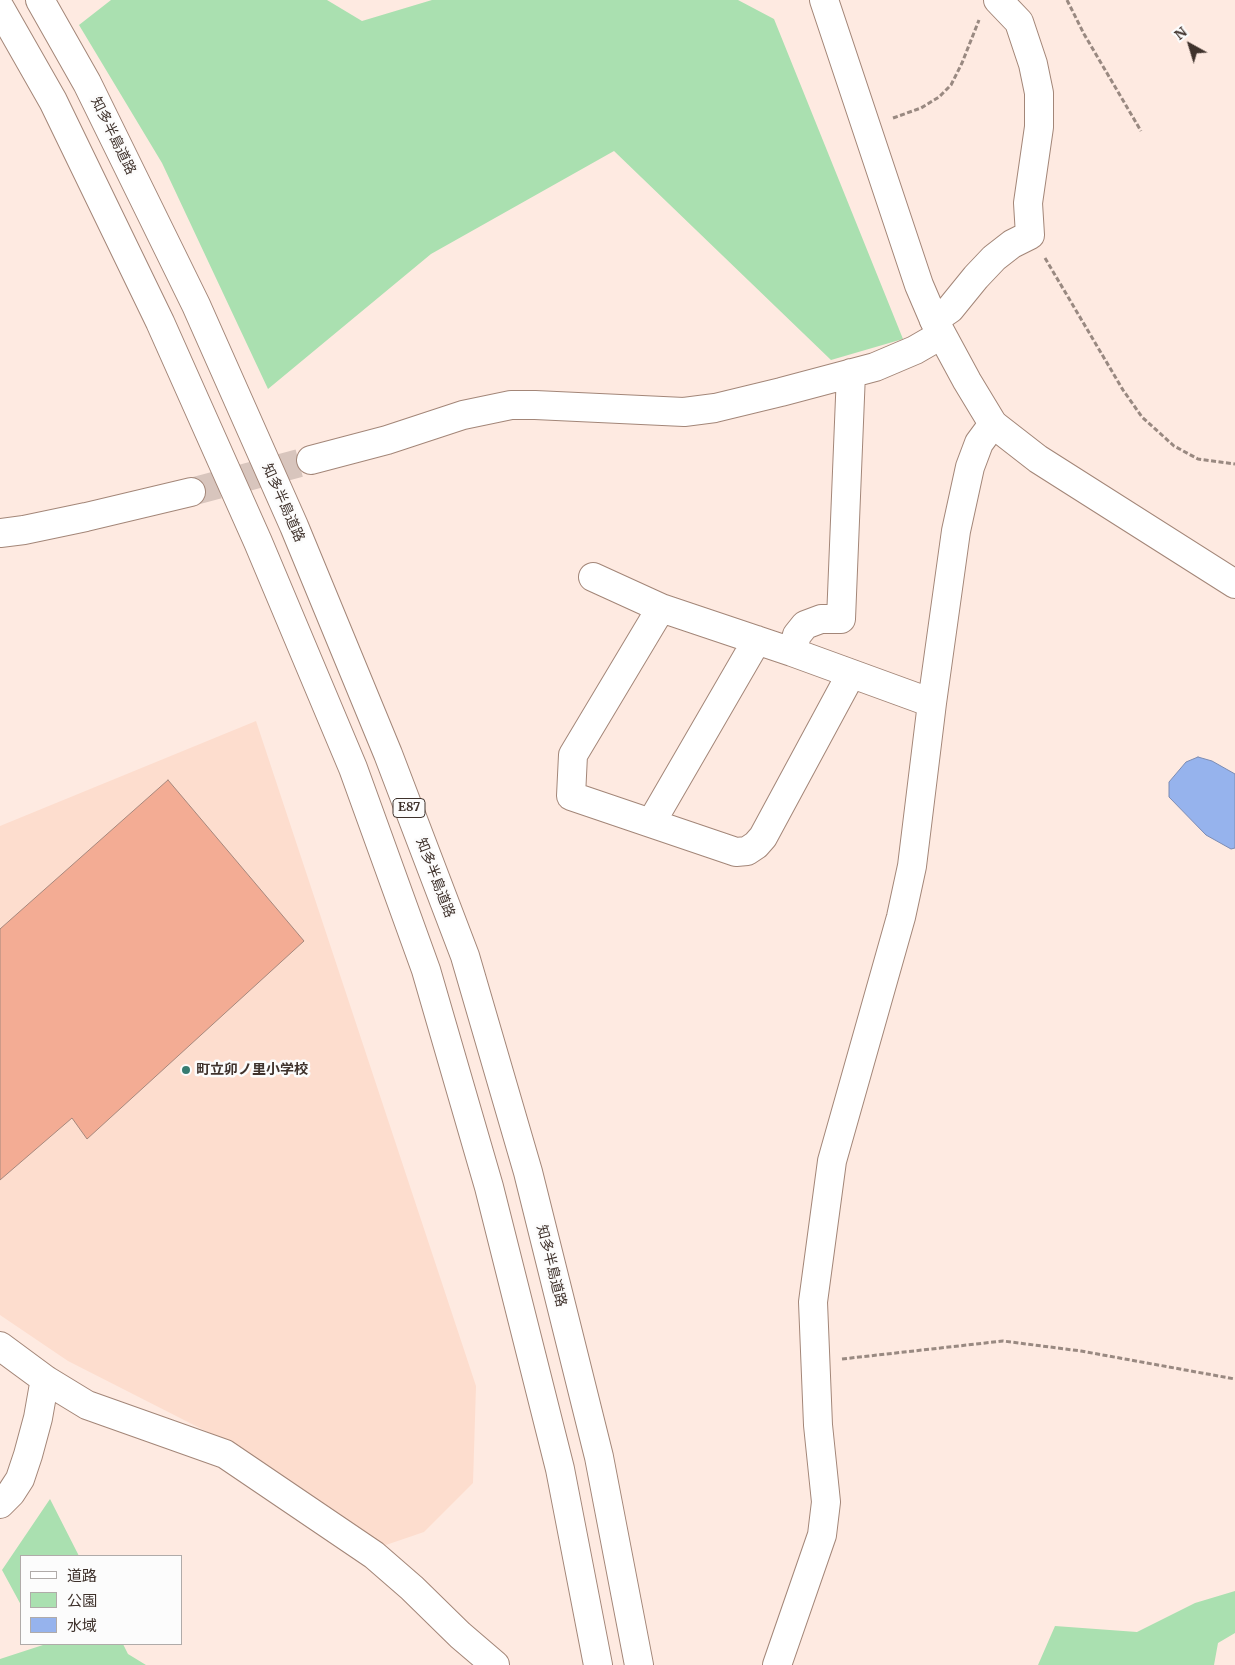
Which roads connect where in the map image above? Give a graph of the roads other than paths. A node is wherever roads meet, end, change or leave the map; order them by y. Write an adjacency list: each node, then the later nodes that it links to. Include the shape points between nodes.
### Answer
1 (40, 0): 24 (main road, 知多半島道路 / E87, via 87,83 196,305 282,499 388,754 465,956 528,1172 599,1457)
2 (824, 0): 5 (main road, via 903,240)
3 (990, 6): 5 (main road, via 1019,22 1039,93 1039,127 1028,203 1030,234 994,258)
4 (0, 8): 23 (main road, E87, via 54,102 160,322 258,542 353,768 426,970 489,1187 560,1469)
5 (938, 328): 6 (main road, via 915,350); 7 (main road)
6 (851, 373): 8 (main road, via 715,408 684,412 535,405 486,409); 15 (main road, via 841,619 821,619 805,625 797,635)
7 (993, 424): 12 (main road, via 1038,459); 17 (main road, via 979,443 970,467 956,531)
8 (311, 460)
9 (191, 492): 10 (main road)
10 (0, 533)
11 (593, 577): 13 (main road)
12 (1235, 584)
13 (661, 608): 14 (main road); 18 (main road, via 573,755 571,796)
14 (757, 640): 15 (main road); 18 (main road)
15 (792, 652): 16 (main road)
16 (851, 674): 17 (main road); 18 (main road, via 756,845 747,851 736,852)
17 (932, 703): 25 (main road, via 912,866 901,917 832,1161 813,1302 818,1425 826,1502 822,1535)
18 (651, 823)
19 (0, 1346): 20 (main road)
20 (46, 1380): 21 (main road, via 20,1479); 22 (main road, via 87,1405 225,1454 374,1555)
21 (0, 1504)
22 (495, 1665)
23 (598, 1665)
24 (639, 1665)
25 (777, 1665)

